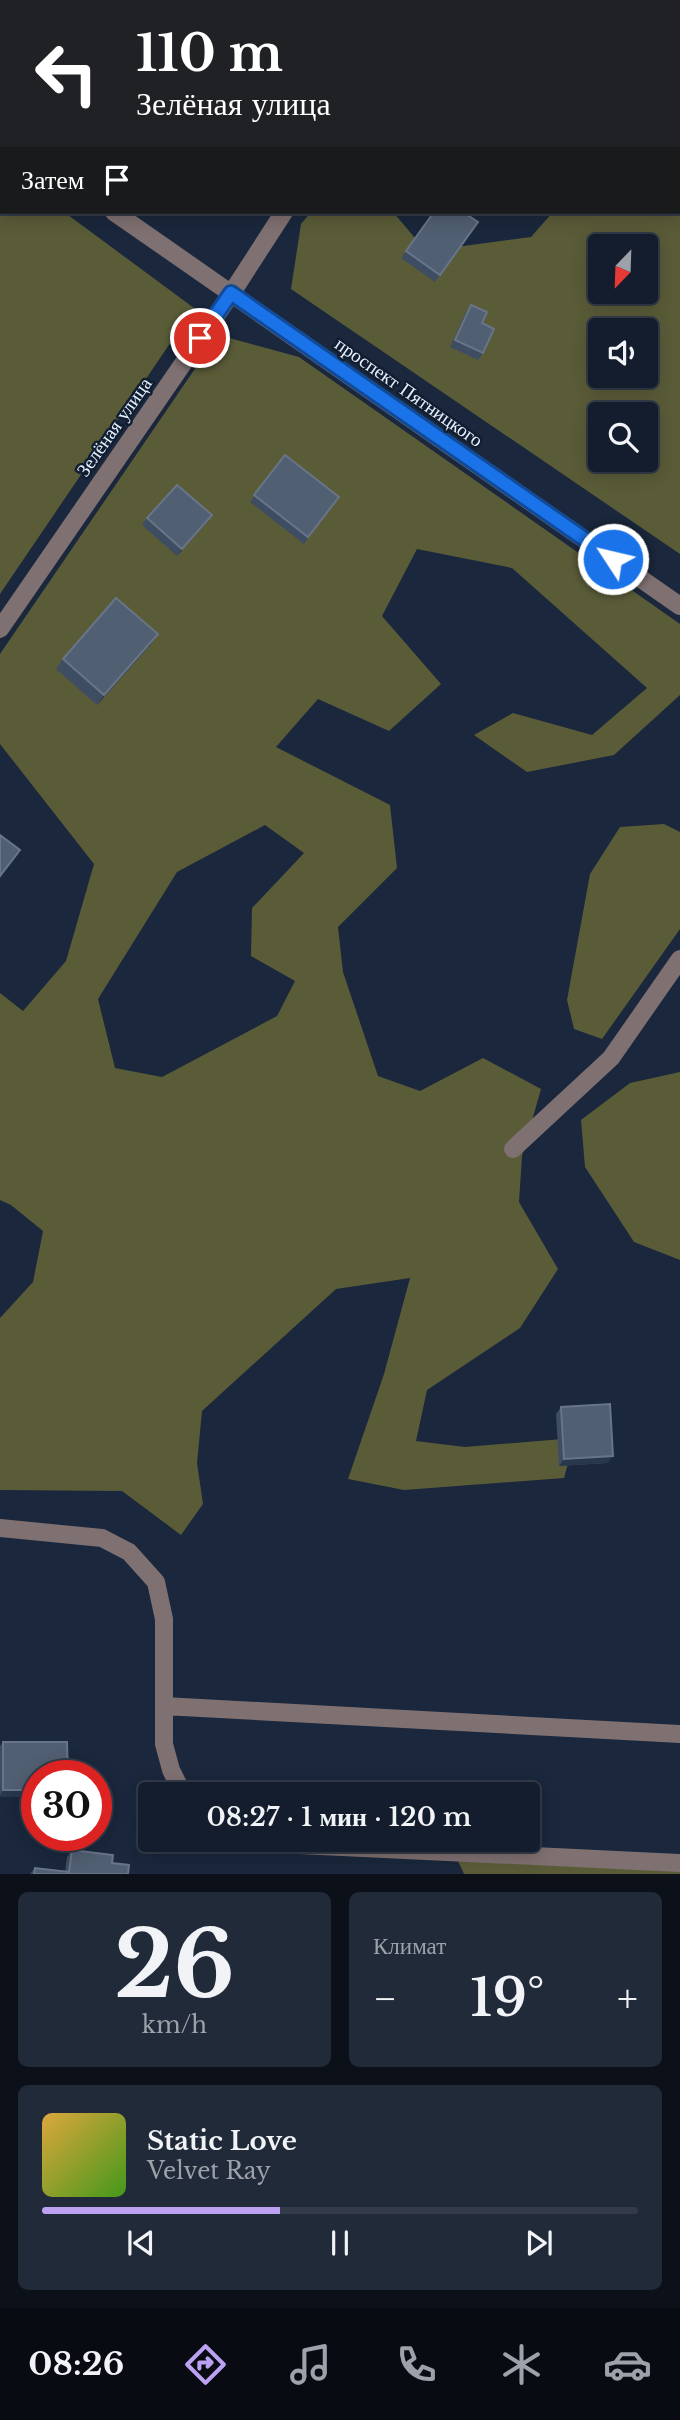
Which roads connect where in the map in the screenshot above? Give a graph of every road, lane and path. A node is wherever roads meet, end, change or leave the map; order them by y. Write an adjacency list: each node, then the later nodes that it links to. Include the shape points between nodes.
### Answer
1 (117, 214): 3 (street, проспект Пятницкого)
2 (283, 214): 3 (street, Зелёная улица)
3 (231, 293): 4 (street, проспект Пятницкого); 5 (street, Зелёная улица)
4 (680, 606)
5 (0, 629)
6 (680, 959): 7 (street, via 611,1058)
7 (513, 1149)
8 (0, 1528): 9 (street, via 102,1538 129,1552 156,1582)
9 (164, 1706): 10 (street); 11 (street, via 164,1744)
10 (680, 1734)
11 (177, 1782)
12 (448, 1852): 13 (street)
13 (680, 1863)

